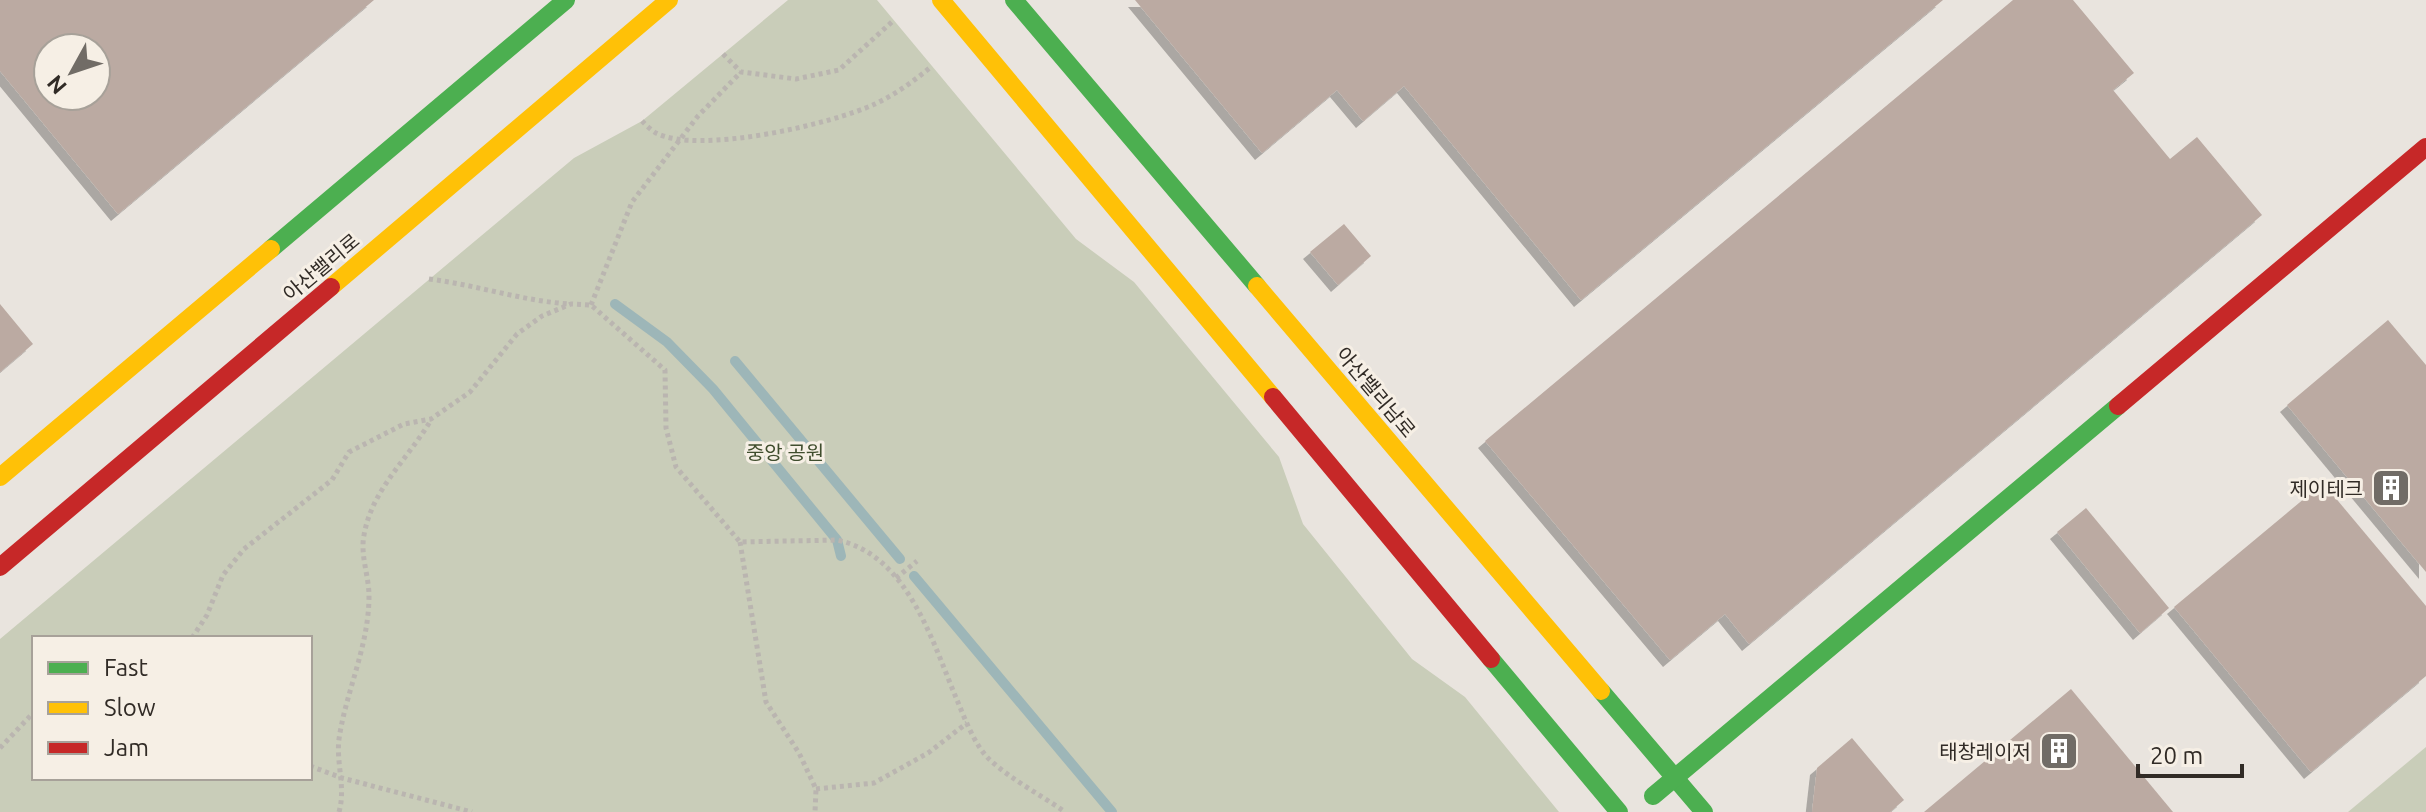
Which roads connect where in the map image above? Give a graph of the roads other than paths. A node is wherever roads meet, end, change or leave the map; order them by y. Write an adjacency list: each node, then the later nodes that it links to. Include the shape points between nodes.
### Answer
1 (566, 0): 7 (street)
2 (669, 0): 8 (street, 아산밸리로)
3 (941, 0): 10 (street)
4 (1014, 0): 9 (street, 아산밸리남로)
5 (2419, 153): 6 (street); 9 (street)
6 (2426, 175)
7 (0, 477)
8 (0, 567)
9 (1674, 778): 11 (street); 12 (street, 아산밸리남로)
10 (1619, 812)
11 (1634, 812)
12 (1704, 812)

